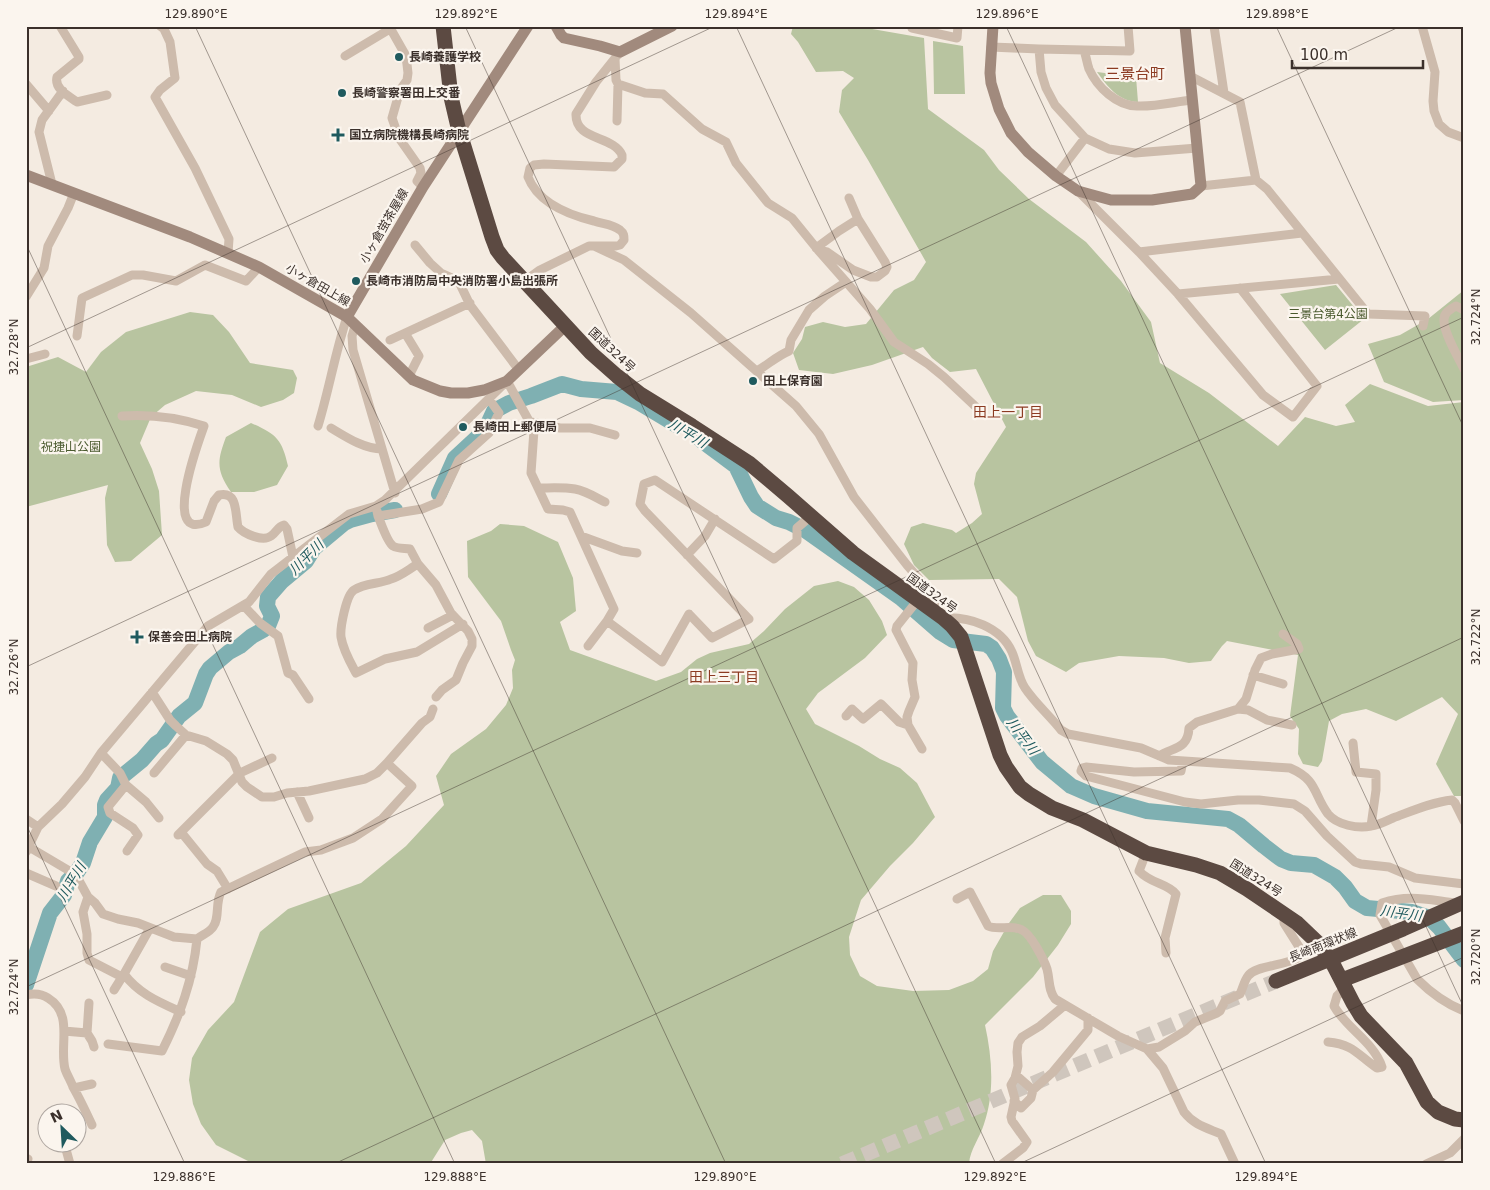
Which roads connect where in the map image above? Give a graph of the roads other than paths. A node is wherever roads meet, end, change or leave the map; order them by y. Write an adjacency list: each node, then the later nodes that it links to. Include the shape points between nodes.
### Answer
1 (60, 26): 23 (street, via 79,59 56,80)
2 (160, 26): 47 (street, via 170,42 175,78 155,97 195,168 229,240)
3 (443, 26): 50 (highway, 国道324号, via 458,128 479,200 497,250)
4 (528, 26): 37 (street, 小ヶ倉蛍茶屋線)
5 (556, 26): 19 (street, via 564,38 600,46)
6 (672, 26): 19 (street)
7 (912, 26): 8 (street, via 957,38)
8 (958, 26)
9 (993, 26): 15 (street)
10 (1128, 26): 17 (street, via 1130,51)
11 (1185, 26): 20 (street)
12 (1214, 26): 24 (street)
13 (1422, 26): 30 (street, via 1435,72 1434,111 1439,124 1448,132)
14 (390, 28): 18 (street); 37 (street, via 406,56 408,73 392,118 399,138 420,168 417,181)
15 (991, 47): 16 (street); 33 (street, via 991,83 1011,134)
16 (1039, 50): 17 (street); 29 (street, via 1041,72 1055,105)
17 (1084, 50): 26 (street, via 1094,77 1111,96 1124,104 1138,107)
18 (345, 56)
19 (617, 56): 22 (street); 44 (street, via 596,82 576,114 576,120 585,133 616,146 622,159 614,167 534,165 528,174 540,196 576,216 609,224 624,235 620,245)
20 (1190, 76): 24 (street); 26 (street)
21 (26, 84): 27 (street)
22 (618, 84): 28 (street); 45 (street, via 645,93 663,94 702,129 726,142 736,163 768,203 792,218)
23 (63, 91): 25 (street, via 77,102); 27 (street)
24 (1224, 93): 34 (street, via 1240,102)
25 (106, 95)
26 (1191, 100): 31 (street)
27 (49, 111): 35 (street, via 39,132)
28 (617, 120)
29 (1085, 138): 31 (street, via 1109,149 1134,153); 33 (street)
30 (1464, 138)
31 (1197, 148): 36 (street)
32 (26, 175): 35 (street, 小ヶ倉田上線)
33 (1056, 176): 38 (street)
34 (1256, 180): 36 (street); 42 (street)
35 (52, 184): 39 (street, 小ヶ倉田上線)
36 (1201, 186): 38 (street, via 1192,194 1132,201 1110,200)
37 (422, 187): 57 (street, 小ヶ倉蛍茶屋線)
38 (1078, 191): 46 (street)
39 (74, 193): 47 (street, 小ヶ倉田上線); 54 (street, via 48,246 44,268)
40 (849, 198): 41 (street)
41 (858, 219): 45 (street); 45 (street, via 887,267 877,277 862,274 828,252)
42 (1302, 233): 46 (street); 49 (street)
43 (415, 245): 55 (street, via 430,264 460,284)
44 (594, 246): 50 (street, via 540,270); 67 (street, via 624,260 691,312)
45 (817, 249): 51 (street)
46 (1139, 252): 53 (street)
47 (228, 253): 48 (street, 小ヶ倉田上線)
48 (259, 267): 57 (street, 小ヶ倉田上線); 61 (street, via 246,280 205,265 176,281 132,275 82,298)
49 (1338, 279): 52 (street); 59 (street, via 1368,314 1425,316)
50 (525, 281): 58 (highway, 国道324号)
51 (846, 282): 67 (street, via 809,310 790,340 789,351); 71 (street, via 894,342 928,364)
52 (1240, 288): 53 (street); 53 (street, via 1317,386 1293,417 1263,395)
53 (1178, 294)
54 (26, 297)
55 (470, 303): 60 (street); 66 (street)
56 (1464, 310): 65 (street, via 1456,306 1445,314 1444,320)
57 (351, 321): 68 (street, 小ヶ倉田上線); 74 (street, via 339,340); 77 (street, via 353,350)
58 (566, 325): 66 (street, 小ヶ倉田上線); 83 (highway, 国道324号, via 628,386 749,463)
59 (1422, 326)
60 (405, 334): 62 (street); 68 (street, via 419,356)
61 (77, 336)
62 (390, 340)
63 (45, 354): 64 (street)
64 (26, 359)
65 (1464, 369)
66 (519, 370): 69 (street, 小ヶ倉田上線)
67 (757, 371): 92 (street, via 796,406 819,434 854,497 928,589)
68 (409, 376): 69 (street, 小ヶ倉田上線, via 431,388 451,393 484,390)
69 (507, 381): 70 (street); 73 (street)
70 (489, 399): 79 (street); 82 (street, via 499,413 490,433 458,460 439,502 422,509)
71 (976, 407)
72 (122, 416): 88 (street, via 164,416 204,426 187,482 186,518 198,524 206,522 219,495 230,495 234,500 239,529 265,538 284,525)
73 (531, 422): 76 (street, via 560,428 590,428); 78 (street, via 534,430 531,473)
74 (318, 426)
75 (331, 428): 77 (street, via 373,449)
76 (615, 435)
77 (382, 449): 79 (street)
78 (538, 488): 80 (street, via 576,489); 85 (street, via 548,509 570,512)
79 (395, 492): 81 (street)
80 (605, 502)
81 (376, 506): 82 (street); 88 (street, via 349,514)
82 (378, 516): 89 (street, via 390,543 410,549)
83 (811, 516): 84 (street, via 797,528 798,541 774,559); 90 (highway, 国道324号, via 853,553)
84 (715, 520): 87 (street, via 706,536); 87 (street, via 655,480 644,484 640,504 644,511)
85 (581, 536): 86 (street); 94 (street, via 614,609)
86 (637, 553)
87 (687, 555): 94 (street, via 749,619 712,638 689,614 662,662)
88 (293, 557): 91 (street, via 271,574)
89 (418, 564): 93 (street, via 436,585); 95 (street, via 390,580 354,590 349,595 341,636 356,673 385,659 417,652)
90 (917, 601): 92 (highway, 国道324号); 107 (street, via 896,630 913,663 915,698 907,717)
91 (244, 606): 101 (street, via 208,626); 103 (street, via 278,636 288,674 293,675)
92 (938, 614): 113 (street, via 985,626 1002,636 1012,652 1024,687 1061,730 1141,748); 129 (highway, 国道324号, via 960,637 1000,755 1020,787 1052,808 1083,820)
93 (454, 615): 95 (street); 96 (street)
94 (606, 621): 98 (street)
95 (463, 624): 102 (street, via 472,639 472,646 456,680)
96 (428, 628)
97 (1283, 634): 99 (street, via 1299,649 1264,656)
98 (588, 646)
99 (1253, 675): 100 (street); 105 (street, via 1246,699)
100 (1283, 684)
101 (152, 692): 109 (street, via 173,723); 112 (street)
102 (436, 697)
103 (309, 698)
104 (433, 709): 116 (street, via 430,717)
105 (1238, 709): 108 (street); 113 (street, via 1197,722 1189,728 1186,742)
106 (846, 716): 107 (street, via 852,709 863,719 881,704 899,722)
107 (908, 725): 111 (street)
108 (1292, 725)
109 (186, 734): 117 (street, via 227,754); 118 (street)
110 (1353, 742): 125 (street, via 1356,772 1376,774)
111 (922, 749)
112 (101, 753): 119 (street); 126 (street, via 85,777)
113 (1159, 756): 115 (street)
114 (272, 758): 117 (street)
115 (1182, 761): 125 (street, via 1290,768 1309,779 1329,815 1338,822 1350,826); 131 (street, via 1180,771 1134,772 1086,767 1081,771 1086,776 1185,802 1260,800 1294,804 1305,811 1355,862 1389,867 1415,878)
116 (387, 763): 120 (street, via 365,779); 133 (street, via 412,786 382,819 353,838 321,850 305,852)
117 (240, 773): 120 (street, via 242,782 262,797); 133 (street, via 180,833 217,871)
118 (154, 774)
119 (123, 779): 121 (street); 128 (street, via 108,807 110,813 138,835)
120 (297, 792): 122 (street)
121 (159, 818)
122 (308, 818)
123 (26, 819): 126 (street)
124 (1464, 821): 125 (street, via 1452,800)
125 (1371, 826)
126 (38, 828): 127 (street)
127 (28, 850): 134 (street, via 75,875)
128 (127, 851)
129 (1146, 853): 137 (highway, 国道324号, via 1220,873); 141 (street, via 1139,872 1176,894 1165,938)
130 (26, 873): 132 (street)
131 (1464, 884)
132 (50, 887)
133 (228, 889): 140 (street, via 221,892 218,899 214,926)
134 (88, 897): 138 (street, via 103,914); 143 (street, via 83,912 89,960)
135 (957, 899): 150 (street, via 970,892 988,926 996,929 1014,926 1025,932 1046,966 1051,992)
136 (1464, 903): 145 (highway, 長崎南環状線); 151 (street, via 1396,898 1382,904 1380,915 1416,979)
137 (1284, 914): 146 (highway, 国道324号, via 1318,944); 159 (street, via 1284,923 1302,950 1301,956 1249,974 1240,994 1225,1001 1220,1011 1195,1022 1159,1047)
138 (150, 928): 140 (street, via 174,937); 143 (street)
139 (1464, 933): 146 (highway, via 1369,969)
140 (197, 939): 144 (street)
141 (1166, 953)
142 (165, 967): 144 (street)
143 (123, 976): 147 (street); 152 (street, via 149,997)
144 (191, 976): 152 (street)
145 (1276, 981)
146 (1344, 984): 156 (street, via 1334,1006 1358,1032 1382,1067 1377,1068 1347,1046); 167 (highway, 国道324号, via 1361,1016 1406,1063 1427,1102 1438,1112)
147 (114, 990)
148 (26, 994): 154 (street, via 43,995 51,1000 63,1016)
149 (89, 1002): 155 (street)
150 (1065, 1005): 153 (street); 160 (street, via 1022,1037 1018,1043)
151 (1464, 1011)
152 (181, 1012): 157 (street, via 162,1052)
153 (1088, 1018): 159 (street); 163 (street, via 1088,1030 1053,1072)
154 (64, 1031): 155 (street); 162 (street, via 63,1053)
155 (86, 1033): 158 (street)
156 (1328, 1042)
157 (108, 1044)
158 (94, 1047)
159 (1147, 1050): 171 (street, via 1163,1068 1184,1112 1201,1127 1221,1134)
160 (1016, 1075): 163 (street); 165 (street, via 1012,1085)
161 (92, 1084): 162 (street)
162 (74, 1088): 164 (street)
163 (1033, 1090): 165 (street, via 1031,1098 1021,1108)
164 (78, 1102)
165 (1014, 1102): 170 (street, via 1012,1121 1026,1142)
166 (88, 1120): 168 (street)
167 (1464, 1120)
168 (92, 1124)
169 (1464, 1139): 172 (street, via 1450,1153)
170 (1002, 1164)
171 (1235, 1164)
172 (1426, 1164)

